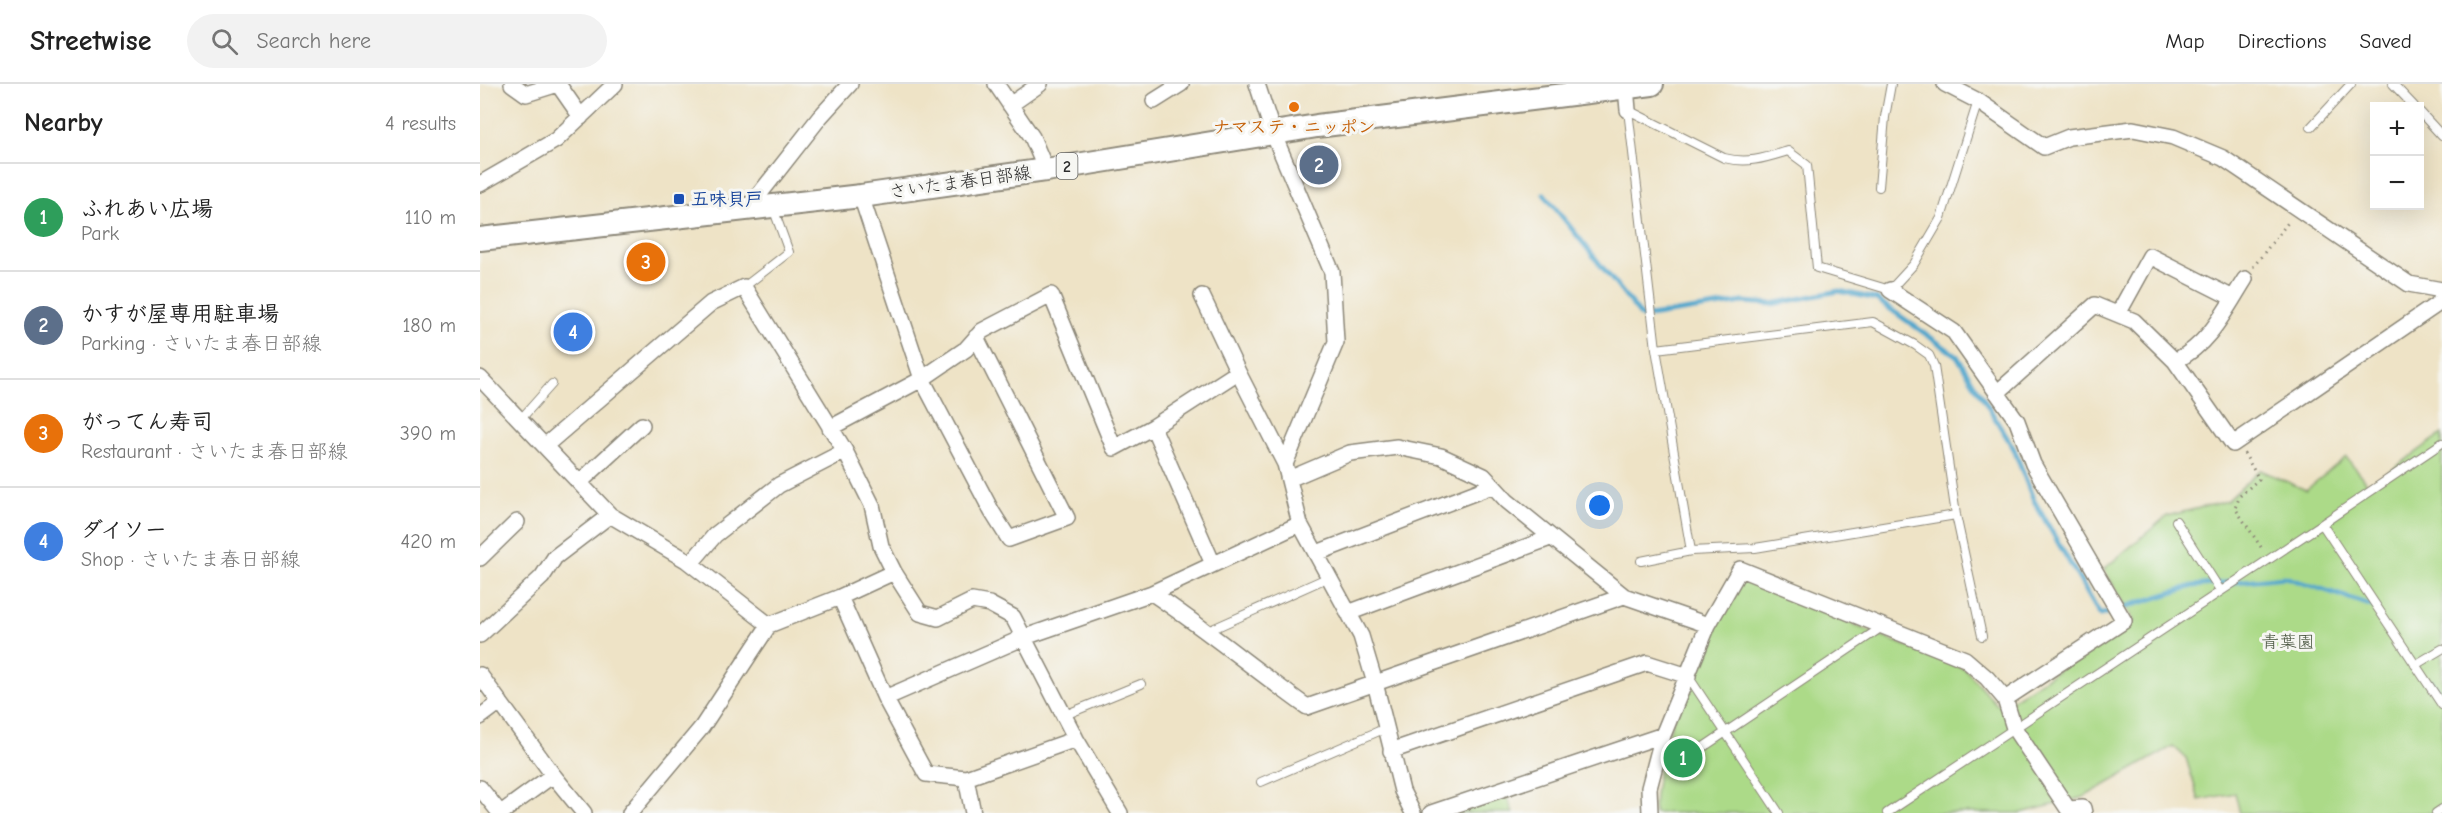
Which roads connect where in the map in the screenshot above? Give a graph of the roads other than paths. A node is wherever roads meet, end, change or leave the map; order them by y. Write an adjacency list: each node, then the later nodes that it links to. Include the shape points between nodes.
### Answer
1 (512, 84): 21 (street, via 526,94 558,84)
2 (615, 84): 21 (street)
3 (850, 84): 30 (street)
4 (996, 84): 18 (street)
5 (1040, 84): 18 (street)
6 (1181, 84): 15 (street)
7 (1257, 84): 23 (street)
8 (1652, 84): 13 (main road, さいたま春日部線 / 2)
9 (1891, 84): 27 (lane)
10 (1945, 84): 16 (street)
11 (2351, 84): 22 (lane)
12 (2393, 84): 17 (lane)
13 (1626, 87): 14 (main road, さいたま春日部線 / 2); 19 (street)
14 (1585, 88): 23 (main road, さいたま春日部線 / 2)
15 (1154, 101)
16 (1978, 101): 34 (lane, via 1941,218 1914,264); 35 (street, via 2044,147 2069,137 2133,129 2173,137 2223,158 2409,284)
17 (2410, 102)
18 (1010, 105): 25 (street, via 1032,137)
19 (1628, 110): 34 (lane, via 1724,158 1756,161 1788,151 1807,165 1817,268); 41 (lane)
20 (2424, 116): 24 (lane)
21 (581, 117): 26 (street, via 556,140)
22 (2311, 127)
23 (1273, 133): 25 (main road, さいたま春日部線 / 2); 55 (street, via 1332,272 1336,342)
24 (2442, 136)
25 (1046, 170): 28 (main road, さいたま春日部線 / 2)
26 (480, 184)
27 (1879, 187)
28 (861, 196): 29 (main road, さいたま春日部線 / 2); 45 (street)
29 (772, 207): 30 (main road, さいたま春日部線 / 2); 33 (lane, via 789,252)
30 (747, 210): 31 (main road, さいたま春日部線 / 2)
31 (480, 239)
32 (2245, 279): 37 (street)
33 (744, 287): 51 (street); 53 (street, via 711,303)
34 (1890, 290): 47 (street, via 1954,332)
35 (2442, 290)
36 (1202, 296): 43 (street)
37 (2233, 298): 39 (street, via 2150,256); 42 (street, via 2204,341)
38 (2442, 299): 42 (street, via 2233,444)
39 (2118, 314): 42 (street, via 2134,321); 47 (street, via 2095,305)
40 (976, 337): 45 (street, via 966,349); 45 (street, via 1067,518 1009,539); 50 (street, via 1051,295 1114,448)
41 (1656, 349): 59 (lane, via 1866,322 1915,345 1929,356 1934,366); 65 (lane)
42 (2175, 362)
43 (1238, 372): 50 (street); 55 (street)
44 (480, 378): 48 (street)
45 (922, 379): 51 (street)
46 (552, 384): 48 (lane)
47 (1997, 393): 92 (street, via 2018,421 2033,464 2124,621)
48 (520, 420): 53 (street)
49 (642, 425): 56 (street)
50 (1153, 427): 70 (street)
51 (830, 428): 54 (street)
52 (2442, 443): 63 (lane)
53 (546, 445): 56 (street)
54 (845, 452): 69 (street, via 779,485 715,535); 71 (street, via 872,505 881,546)
55 (1287, 471): 57 (street, via 1350,453 1397,447 1441,456 1484,476); 62 (street)
56 (580, 482): 58 (street)
57 (1492, 486): 64 (street); 66 (street)
58 (610, 515): 69 (street); 82 (street, via 555,557 542,578)
59 (1956, 515): 65 (lane, via 1755,548); 83 (lane)
60 (2176, 521): 73 (lane)
61 (517, 522): 67 (street)
62 (1300, 524): 66 (street); 70 (street)
63 (2322, 524): 73 (lane); 86 (lane)
64 (1550, 538): 75 (street); 77 (street)
65 (1691, 550): 68 (lane)
66 (1317, 553): 72 (street)
67 (480, 558)
68 (1641, 561)
69 (691, 563): 78 (street)
70 (1213, 564): 74 (street)
71 (894, 572): 76 (street); 84 (street, via 920,613 938,618 972,601 989,604 1013,617)
72 (1329, 577): 77 (street); 81 (lane)
73 (2220, 590): 98 (lane)
74 (1152, 592): 81 (street); 84 (street)
75 (1624, 596): 79 (street); 90 (street)
76 (840, 597): 78 (street); 91 (street)
77 (1348, 613): 90 (street, via 1361,636)
78 (769, 625): 111 (street, via 702,727)
79 (1708, 625): 80 (street, via 1740,569); 88 (street)
80 (1884, 625): 92 (street, via 1965,659); 99 (lane)
81 (1208, 631): 90 (street, via 1307,707)
82 (480, 635)
83 (1982, 636)
84 (1025, 637): 91 (street); 95 (street)
85 (2442, 649): 86 (lane)
86 (2415, 666): 94 (lane)
87 (480, 675): 93 (street)
88 (1688, 676): 99 (lane); 100 (street); 103 (street, via 1647,663)
89 (1141, 684): 95 (lane)
90 (1375, 684): 97 (street)
91 (885, 698): 105 (street, via 926,774)
92 (2005, 699): 98 (street)
93 (500, 702): 96 (street); 104 (street)
94 (2442, 705)
95 (1065, 715): 101 (street)
96 (480, 717)
97 (1386, 728): 103 (street); 106 (lane)
98 (2014, 728): 118 (lane); 119 (street, via 2068,809 2083,808)
99 (1725, 732): 102 (lane); 117 (lane)
100 (1663, 735): 115 (street); 116 (street, via 1649,788)
101 (1076, 739): 105 (street); 113 (street)
102 (1701, 748)
103 (1391, 751): 114 (street, via 1402,791)
104 (553, 775): 109 (street); 110 (street)
105 (966, 778): 112 (street)
106 (1261, 782)
107 (480, 788): 109 (street)
108 (2442, 809): 120 (lane)
109 (506, 812)
110 (584, 813)
111 (630, 813)
112 (973, 813)
113 (1120, 813)
114 (1413, 813)
115 (1431, 813)
116 (1650, 813)
117 (1779, 813)
118 (1887, 813)
119 (2084, 813)
120 (2436, 813)

